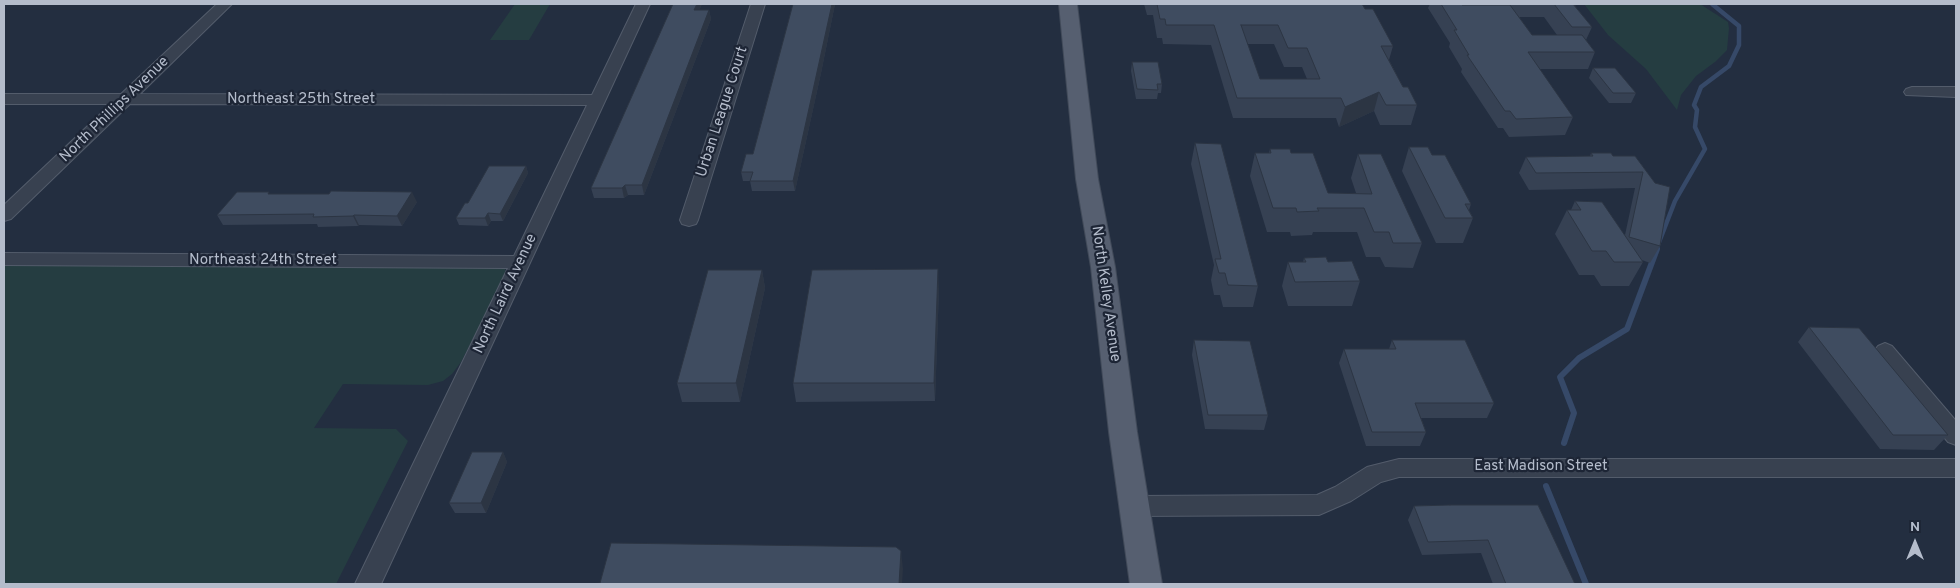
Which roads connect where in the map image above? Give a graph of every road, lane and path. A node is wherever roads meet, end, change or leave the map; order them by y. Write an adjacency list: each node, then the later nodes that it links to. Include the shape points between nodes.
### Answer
1 (225, 4): 8 (street, North Phillips Avenue)
2 (643, 4): 9 (street, North Laird Avenue)
3 (758, 4): 11 (street, Urban League Court)
4 (1068, 4): 17 (main road, North Kelley Avenue, via 1087,180 1103,267)
5 (1912, 92): 6 (street)
6 (1956, 92)
7 (4, 99): 8 (street, Northeast 25th Street)
8 (126, 100): 9 (street, Northeast 25th Street); 10 (street, North Phillips Avenue)
9 (598, 100): 13 (street, North Laird Avenue)
10 (4, 215)
11 (689, 220)
12 (4, 259): 13 (street, Northeast 24th Street)
13 (521, 262): 18 (street, North Laird Avenue)
14 (1885, 351): 15 (street)
15 (1956, 436)
16 (1956, 468): 17 (street, East Madison Street, via 1407,468 1374,474 1319,505)
17 (1135, 506): 19 (main road, North Kelley Avenue)
18 (368, 584)
19 (1146, 584)

